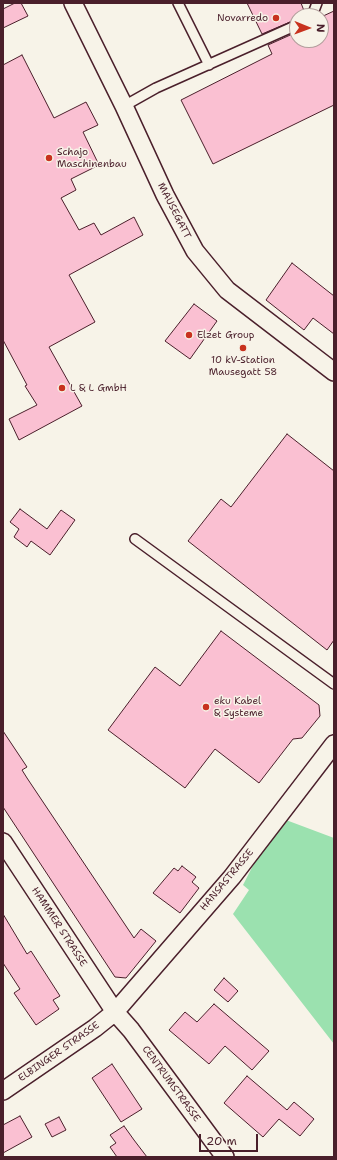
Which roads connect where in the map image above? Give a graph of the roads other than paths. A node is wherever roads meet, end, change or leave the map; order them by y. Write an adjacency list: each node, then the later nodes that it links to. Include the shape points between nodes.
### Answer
1 (72, 3): 5 (street, MAUSEGATT)
2 (178, 3): 4 (lane)
3 (289, 29): 4 (lane)
4 (209, 65): 5 (lane, via 156,88)
5 (124, 106): 6 (street, MAUSEGATT, via 165,196 195,251 227,290)
6 (334, 372)
7 (134, 539): 8 (lane)
8 (334, 684)
9 (334, 744): 11 (street, HANSASTRASSE, via 232,877)
10 (3, 842): 11 (street, HAMMER STRASSE)
11 (115, 1012): 12 (street, ELBINGER STRASSE); 13 (street, CENTRUMSTRASSE)
12 (3, 1091)
13 (225, 1157)

